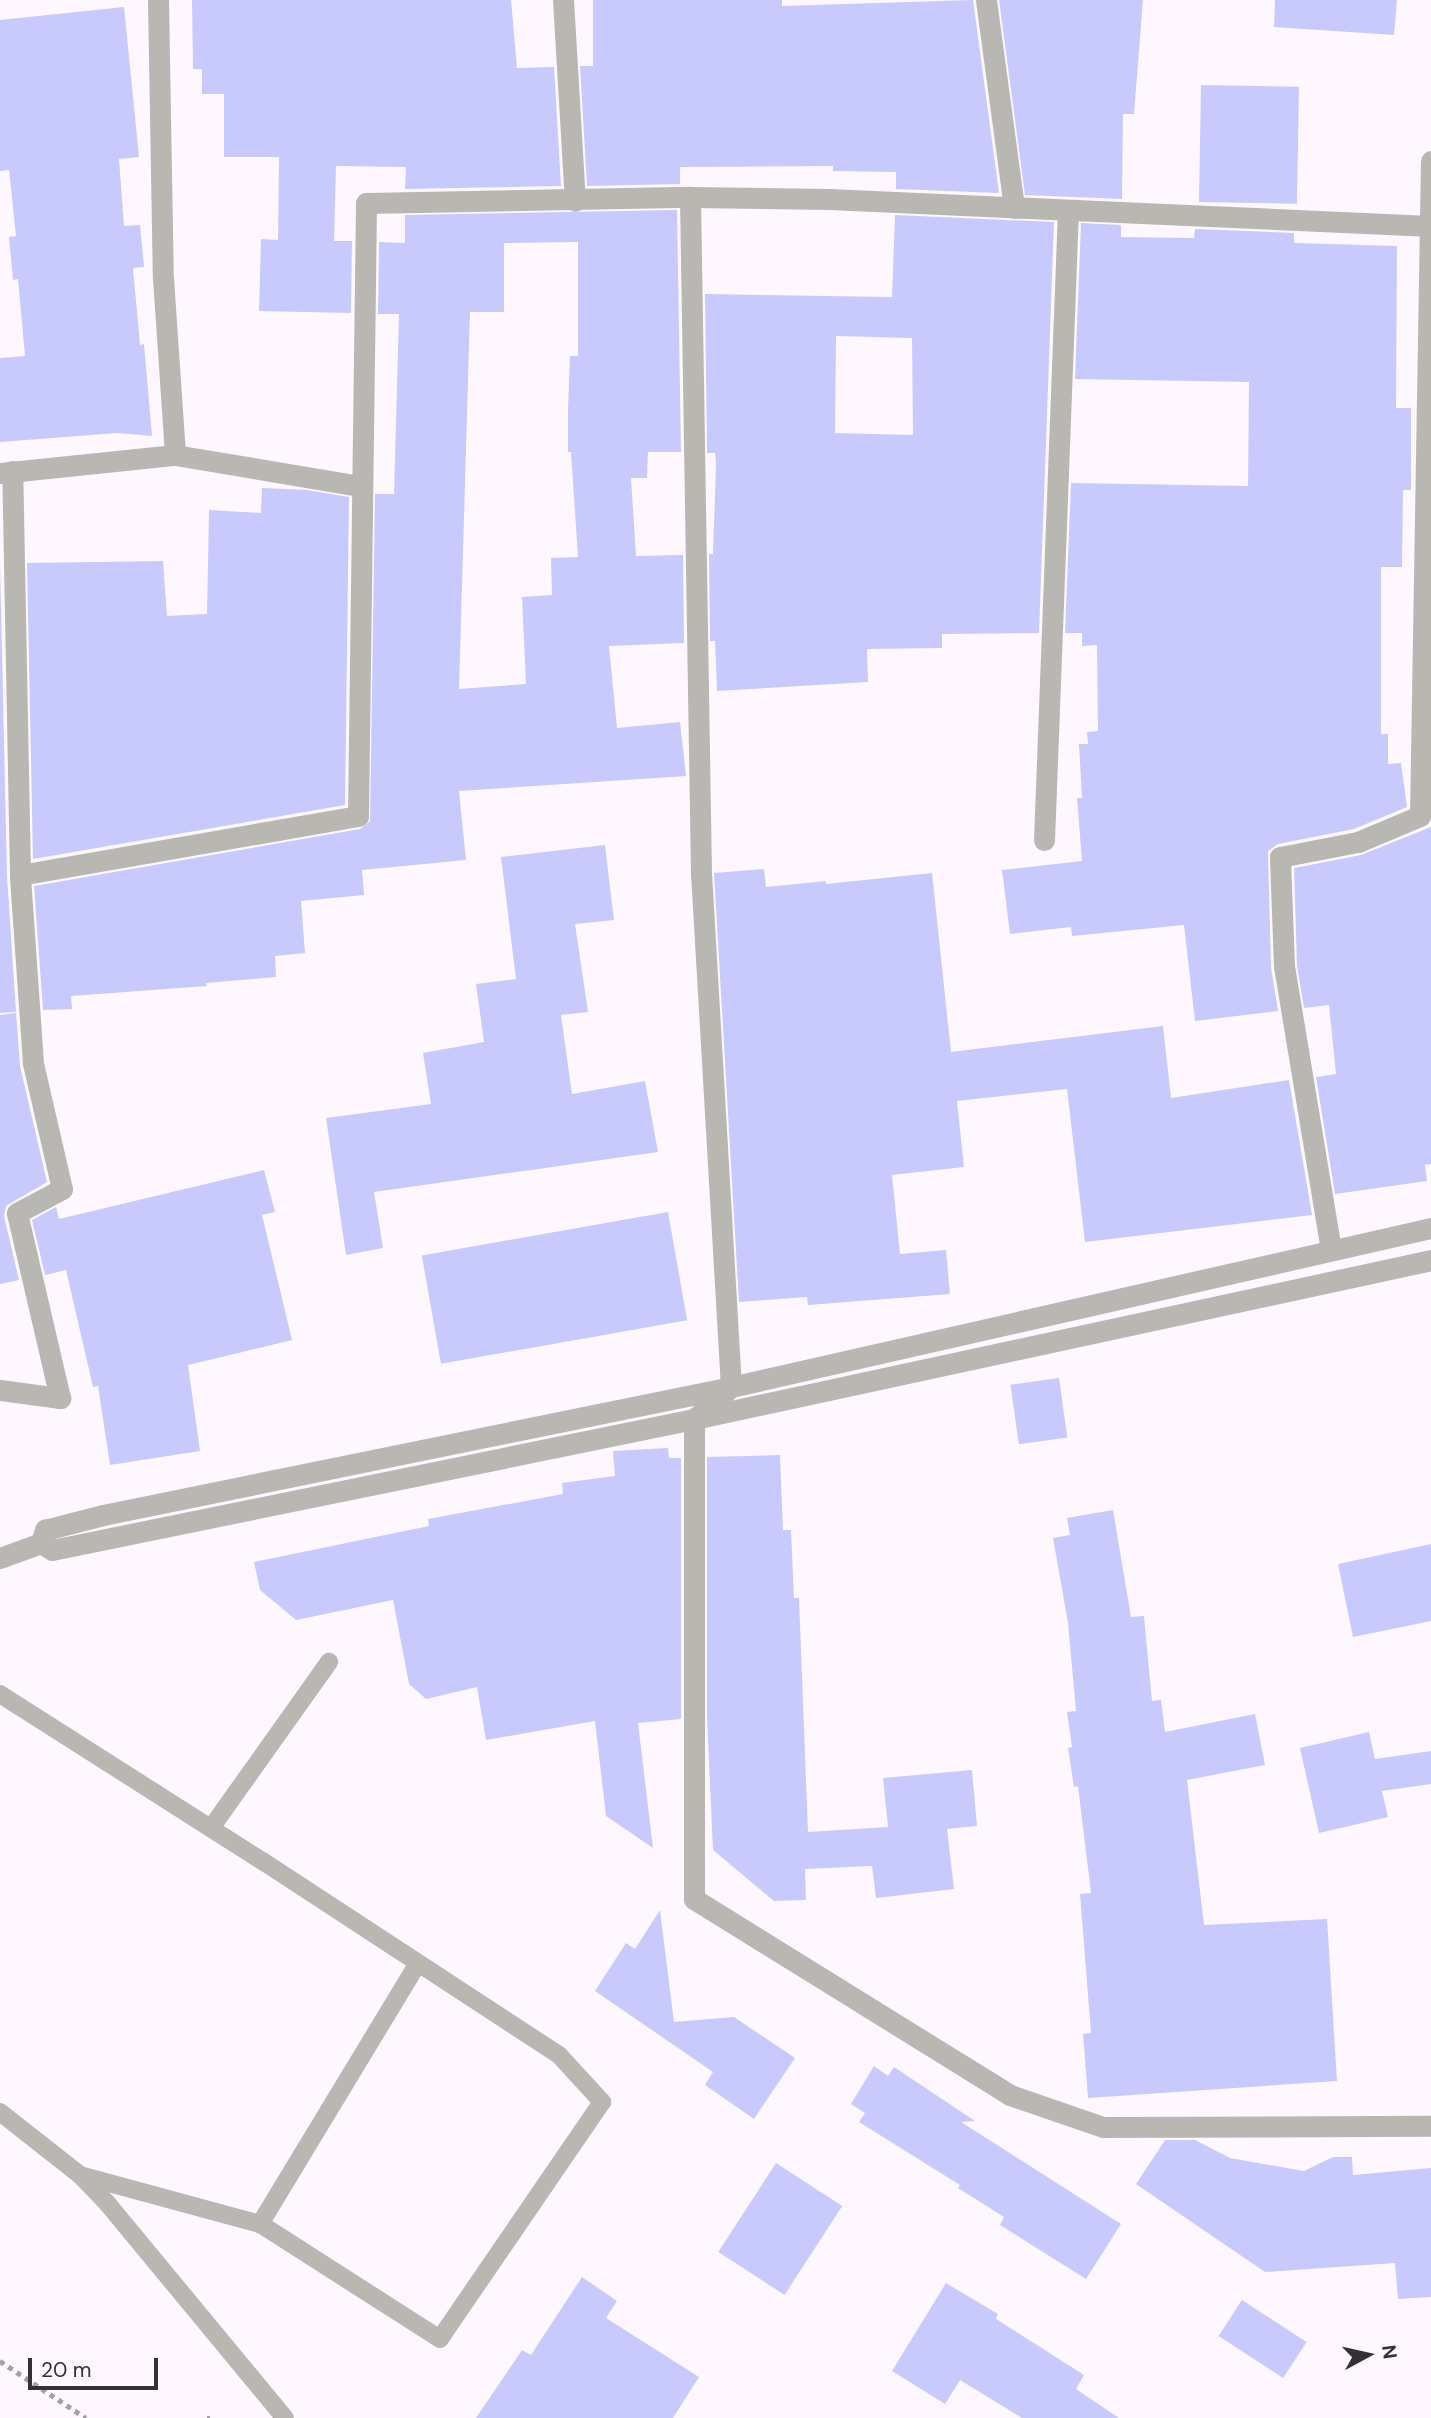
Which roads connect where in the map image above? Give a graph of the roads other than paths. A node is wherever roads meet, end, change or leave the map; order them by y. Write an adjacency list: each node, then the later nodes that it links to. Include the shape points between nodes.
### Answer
1 (158, 0): 10 (street, via 163,278)
2 (563, 0): 6 (street)
3 (986, 0): 7 (street)
4 (1431, 161): 9 (street)
5 (690, 197): 6 (street); 7 (street); 18 (street, via 701,873)
6 (575, 201): 12 (street, via 366,203)
7 (1014, 208): 8 (street)
8 (1068, 210): 9 (street); 13 (street)
9 (1430, 226): 16 (street, via 1420,816 1357,842 1280,857 1284,967)
10 (176, 455): 11 (street); 12 (street)
11 (6, 472): 14 (street)
12 (360, 486): 14 (street, via 358,816)
13 (1044, 840)
14 (20, 875): 19 (street, via 33,1063 62,1189 17,1213 60,1398)
15 (1431, 1228): 16 (street)
16 (1331, 1250): 18 (street)
17 (1431, 1260): 20 (street)
18 (731, 1387): 20 (street); 21 (street, via 103,1515 45,1530)
19 (0, 1390)
20 (694, 1419): 21 (street, via 52,1550); 28 (street, via 694,1899 1010,2095 1103,2127)
21 (41, 1543): 22 (street)
22 (0, 1558)
23 (329, 1662): 25 (lane)
24 (0, 1694): 25 (lane)
25 (211, 1828): 26 (lane)
26 (418, 1963): 30 (lane); 30 (lane, via 559,2055 602,2102 440,2339)
27 (0, 2112): 29 (lane)
28 (1431, 2126)
29 (80, 2175): 30 (lane); 31 (lane)
30 (260, 2224)
31 (285, 2418)

